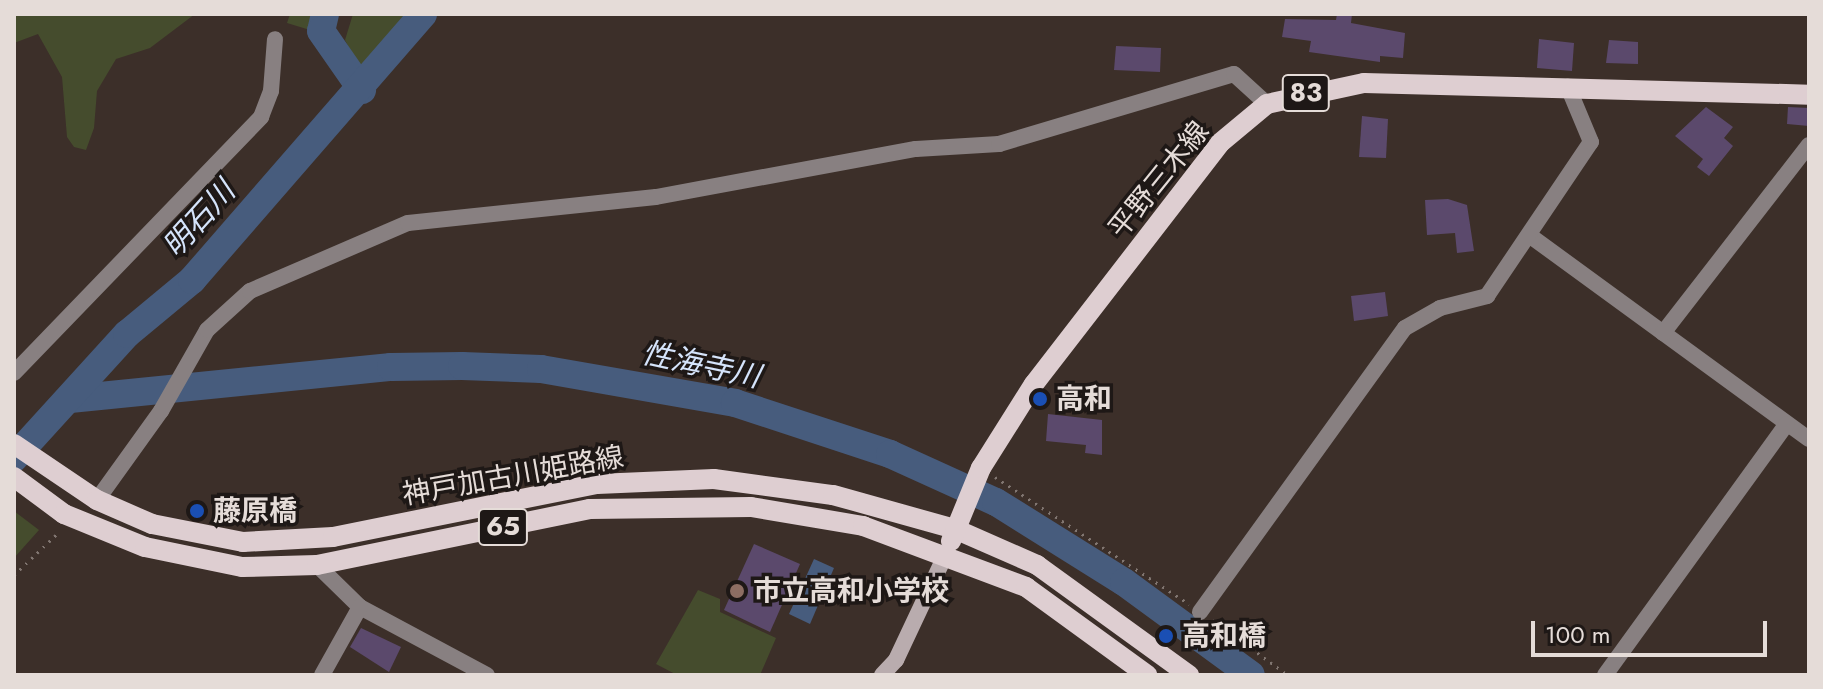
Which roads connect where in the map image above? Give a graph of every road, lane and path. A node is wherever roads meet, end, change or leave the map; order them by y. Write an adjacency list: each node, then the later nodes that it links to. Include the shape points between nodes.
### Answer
1 (275, 39): 8 (street, via 271,91 261,117)
2 (1568, 87): 3 (main road, 平野三木線 / 83); 4 (main road, 平野三木線 / 83, via 1364,83); 6 (street, via 1591,142)
3 (1809, 95)
4 (1267, 104): 12 (main road, 平野三木線 / 83, via 1220,143 1034,384); 14 (street, via 1234,74 999,144 916,149 656,197 408,223 250,291 207,330 161,411)
5 (1809, 145): 7 (street)
6 (1529, 235): 7 (street); 21 (street, via 1487,296 1440,308 1405,328)
7 (1663, 333): 9 (street)
8 (14, 373)
9 (1787, 424): 10 (street); 28 (street)
10 (1809, 439)
11 (14, 444): 14 (main road, 神戸加古川姫路線 / 65)
12 (981, 468): 16 (main road, 平野三木線 / 83); 21 (path)
13 (14, 477): 15 (main road, 神戸加古川姫路線 / 65)
14 (91, 497): 16 (main road, 神戸加古川姫路線 / 65, via 152,524 243,542 333,537 597,484 714,479 833,495)
15 (72, 517): 18 (main road, 神戸加古川姫路線 / 65, via 145,547 242,567); 19 (path)
16 (955, 529): 17 (main road, 平野三木線 / 83); 26 (main road, 神戸加古川姫路線 / 65, via 1037,565)
17 (945, 556): 18 (main road, 神戸加古川姫路線 / 65, via 863,526 751,507 661,505 590,509); 24 (street, via 896,660); 25 (main road, 神戸加古川姫路線 / 65, via 1026,587)
18 (317, 565): 20 (street)
19 (14, 575)
20 (360, 607): 22 (street); 23 (street)
21 (1200, 612): 27 (path)
22 (322, 675)
23 (487, 675)
24 (882, 675)
25 (1147, 675)
26 (1189, 675)
27 (1288, 675)
28 (1605, 675)

